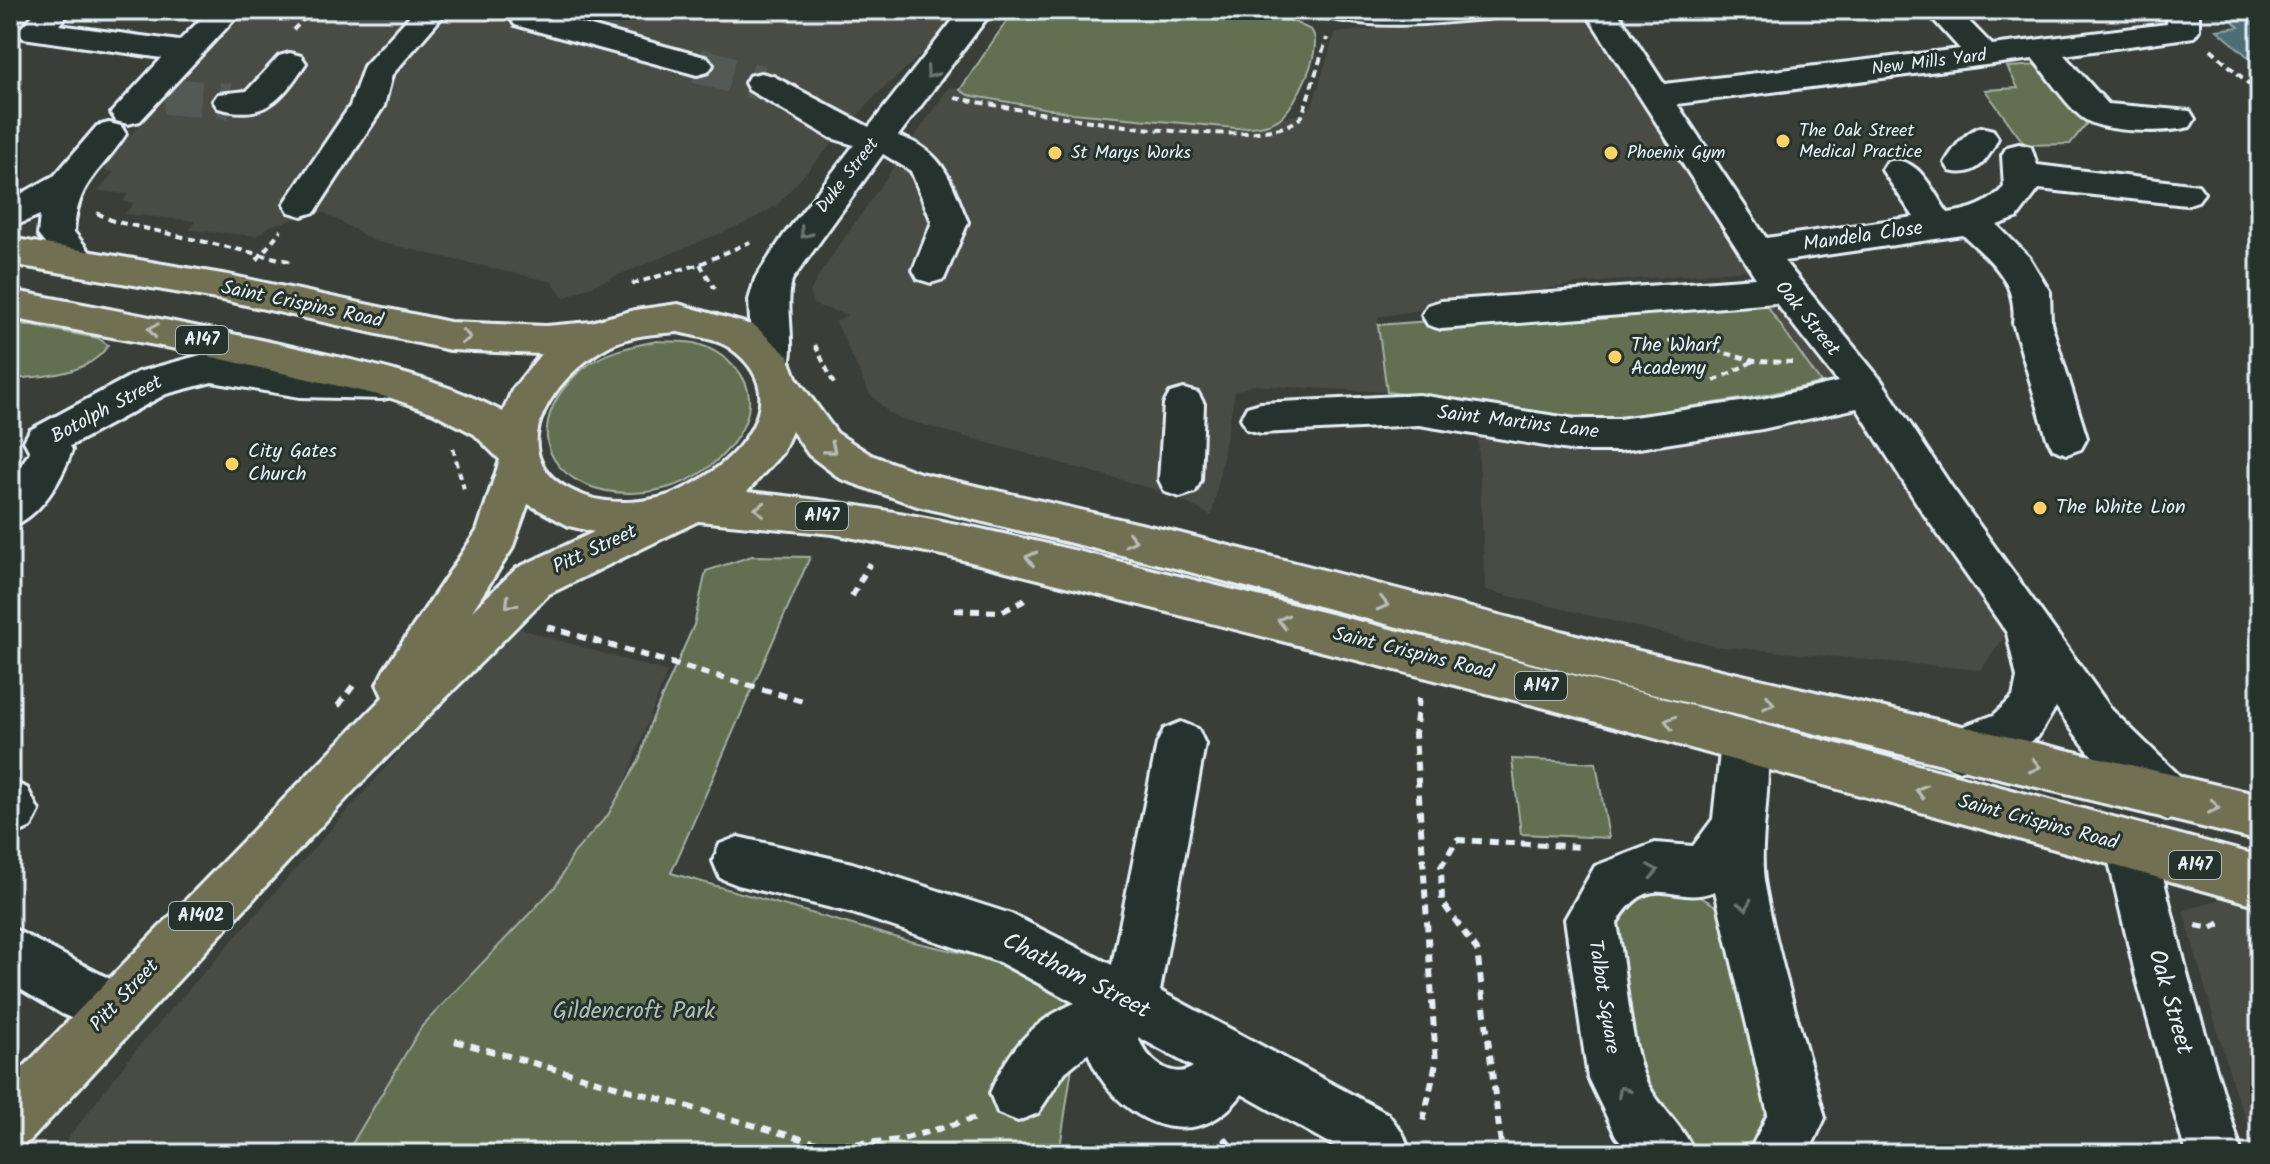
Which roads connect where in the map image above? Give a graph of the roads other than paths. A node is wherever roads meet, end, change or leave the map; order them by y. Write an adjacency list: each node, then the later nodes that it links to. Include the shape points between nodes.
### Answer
1 (56, 10): 12 (street, via 34,31)
2 (227, 10): 12 (street)
3 (432, 10): 24 (street, via 376,73 367,106)
4 (977, 10): 20 (street, Duke Street, one-way to 20, via 918,92)
5 (1486, 10): 8 (street, via 1399,18)
6 (1600, 10): 17 (street, Oak Street)
7 (1941, 10): 13 (street)
8 (1336, 11)
9 (526, 18): 15 (street)
10 (2181, 24): 11 (street, New Mills Yard)
11 (2041, 49): 13 (street, New Mills Yard); 19 (street, via 2097,112 2128,119)
12 (187, 52): 22 (street, via 163,87 119,124)
13 (1985, 56): 17 (street, New Mills Yard)
14 (290, 63): 18 (street, via 256,102)
15 (697, 65)
16 (761, 83): 20 (street, via 843,130)
17 (1654, 96): 28 (street, Oak Street)
18 (230, 101)
19 (2178, 119)
20 (876, 138): 30 (street, via 926,165 950,222); 35 (street, Duke Street, one-way to 35, via 774,279 768,300)
21 (1899, 170): 26 (street)
22 (68, 179): 25 (street); 29 (street, via 56,209 56,235)
23 (2186, 193): 26 (street, Mandela Close, via 2020,165 2022,190 2004,209)
24 (302, 204)
25 (10, 216)
26 (1955, 224): 28 (street, Mandela Close); 40 (street, via 2005,254 2030,287 2036,307 2032,323)
27 (10, 251): 29 (main road, Saint Crispins Road)
28 (1756, 252): 31 (street, Oak Street)
29 (79, 261): 34 (main road, Saint Crispins Road, one-way to 34, via 450,336)
30 (931, 270)
31 (1782, 289): 33 (street); 37 (street, Oak Street)
32 (10, 304): 36 (main road, Saint Crispins Road / A147, one-way to 32)
33 (1441, 315)
34 (595, 336): 35 (main road, Saint Crispins Road, via 664,319 717,323 749,338); 41 (main road, Saint Crispins Road, via 561,358 533,386 517,417)
35 (777, 374): 43 (main road, Saint Crispins Road, via 777,431 746,472); 48 (main road, Saint Crispins Road / A147, one-way to 48, via 823,444 856,467 917,489)
36 (394, 384): 41 (main road, Saint Crispins Road / A147, via 448,402 488,423); 44 (street, Botolph Street, via 300,382 212,367 188,371 152,383 44,441 51,450 45,469)
37 (1867, 391): 39 (street, Saint Martins Lane, via 1762,414 1619,435 1575,435 1419,410); 45 (street, Oak Street)
38 (1184, 404): 42 (street)
39 (1261, 418)
40 (2067, 438)
41 (517, 456): 43 (main road, Saint Crispins Road, via 535,489 563,508 641,519); 49 (main road, Pitt Street / A1402, via 497,537)
42 (1180, 480)
43 (690, 507): 46 (main road, Saint Crispins Road / A147, one-way to 43, via 1553,689 947,538 845,519); 49 (main road, Pitt Street / A1402, one-way to 49, via 533,581)
44 (10, 510)
45 (2025, 622): 48 (street, Oak Street, via 2040,683 2030,710 2011,733); 50 (street, Oak Street, via 2095,725)
46 (1745, 743): 54 (street); 55 (main road, Saint Crispins Road / A147, one-way to 46)
47 (1181, 744): 59 (street)
48 (1959, 749): 50 (main road, Saint Crispins Road / A147, one-way to 50)
49 (342, 769): 60 (main road, Pitt Street / A1402)
50 (2168, 797): 53 (main road, Saint Crispins Road / A147, one-way to 53)
51 (10, 804): 52 (street)
52 (10, 814)
53 (2260, 818)
54 (1737, 827): 64 (street, Talbot Square, one-way to 54, via 1636,1116 1616,1078 1591,919 1613,883 1655,867 1705,871); 65 (street, one-way to 65, via 1739,884 1797,1118)
55 (2131, 849): 57 (main road, Saint Crispins Road / A147); 66 (street, Oak Street)
56 (738, 861): 59 (street, Chatham Street, via 852,888 1011,940)
57 (2246, 899)
58 (10, 953): 60 (street)
59 (1120, 1005): 61 (street, via 1050,1044); 63 (street, via 1111,1041 1119,1064 1143,1087 1164,1097 1198,1096 1216,1085 1234,1058 1368,1134)
60 (112, 1009): 62 (main road, Pitt Street / A1402)
61 (1018, 1093)
62 (10, 1121)
63 (1402, 1146)
64 (1667, 1154)
65 (1776, 1154)
66 (2214, 1154)

